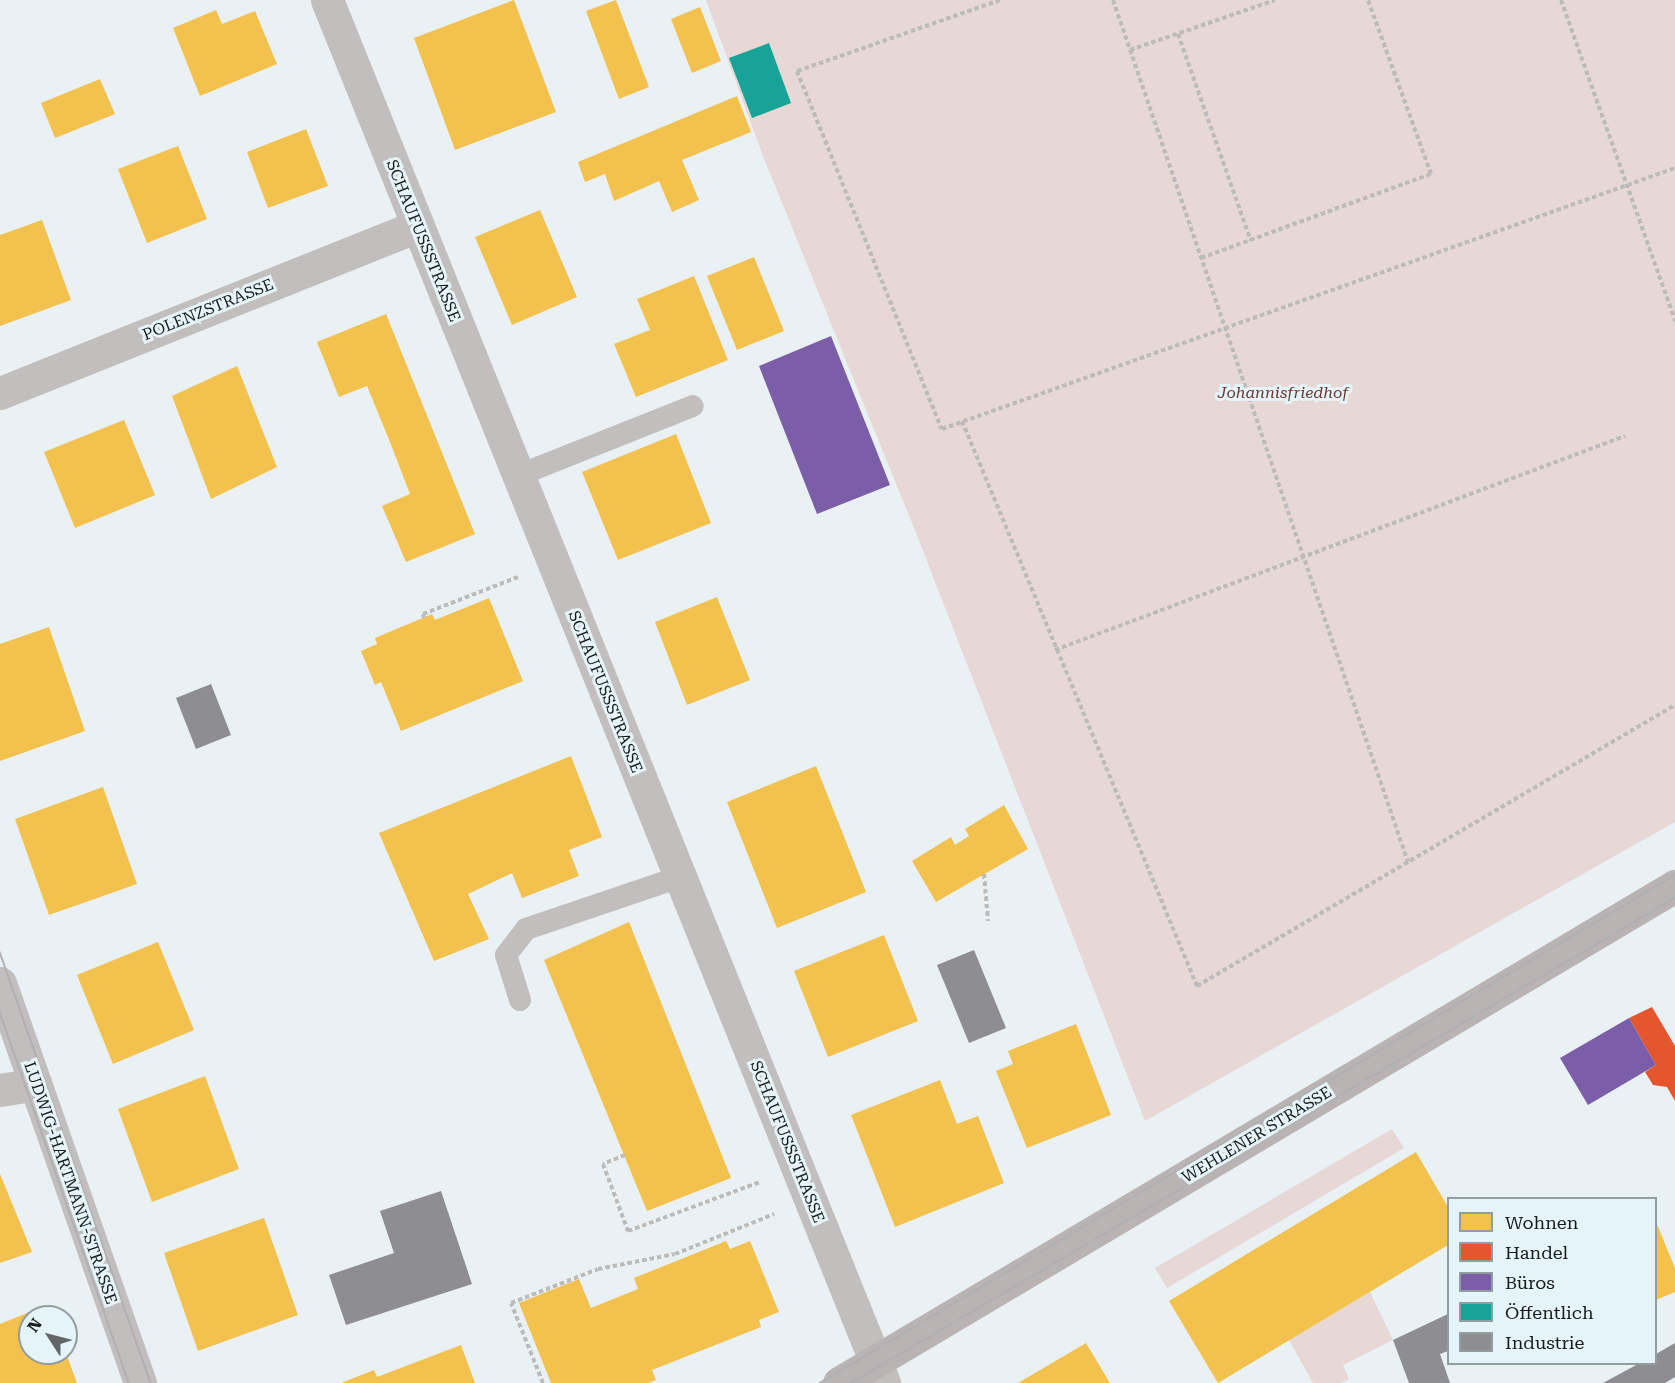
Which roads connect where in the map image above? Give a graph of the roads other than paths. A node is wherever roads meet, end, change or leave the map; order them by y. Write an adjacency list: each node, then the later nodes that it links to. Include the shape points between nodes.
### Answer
1 (327, 0): 2 (street, SCHAUFUSSSTRASSE)
2 (416, 227): 3 (street, POLENZSTRASSE); 5 (street, SCHAUFUSSSTRASSE)
3 (0, 393)
4 (693, 406): 5 (lane)
5 (517, 476): 6 (street, SCHAUFUSSSTRASSE)
6 (680, 877): 9 (lane, via 526,929 506,955); 12 (street, SCHAUFUSSSTRASSE)
7 (1675, 886): 12 (main road, WEHLENER STRASSE)
8 (0, 982): 10 (street, LUDWIG-HARTMANN-STRASSE)
9 (520, 1000)
10 (36, 1084): 11 (street); 13 (street, LUDWIG-HARTMANN-STRASSE)
11 (0, 1090)
12 (880, 1372): 14 (main road, WEHLENER STRASSE)
13 (140, 1383)
14 (839, 1383)

